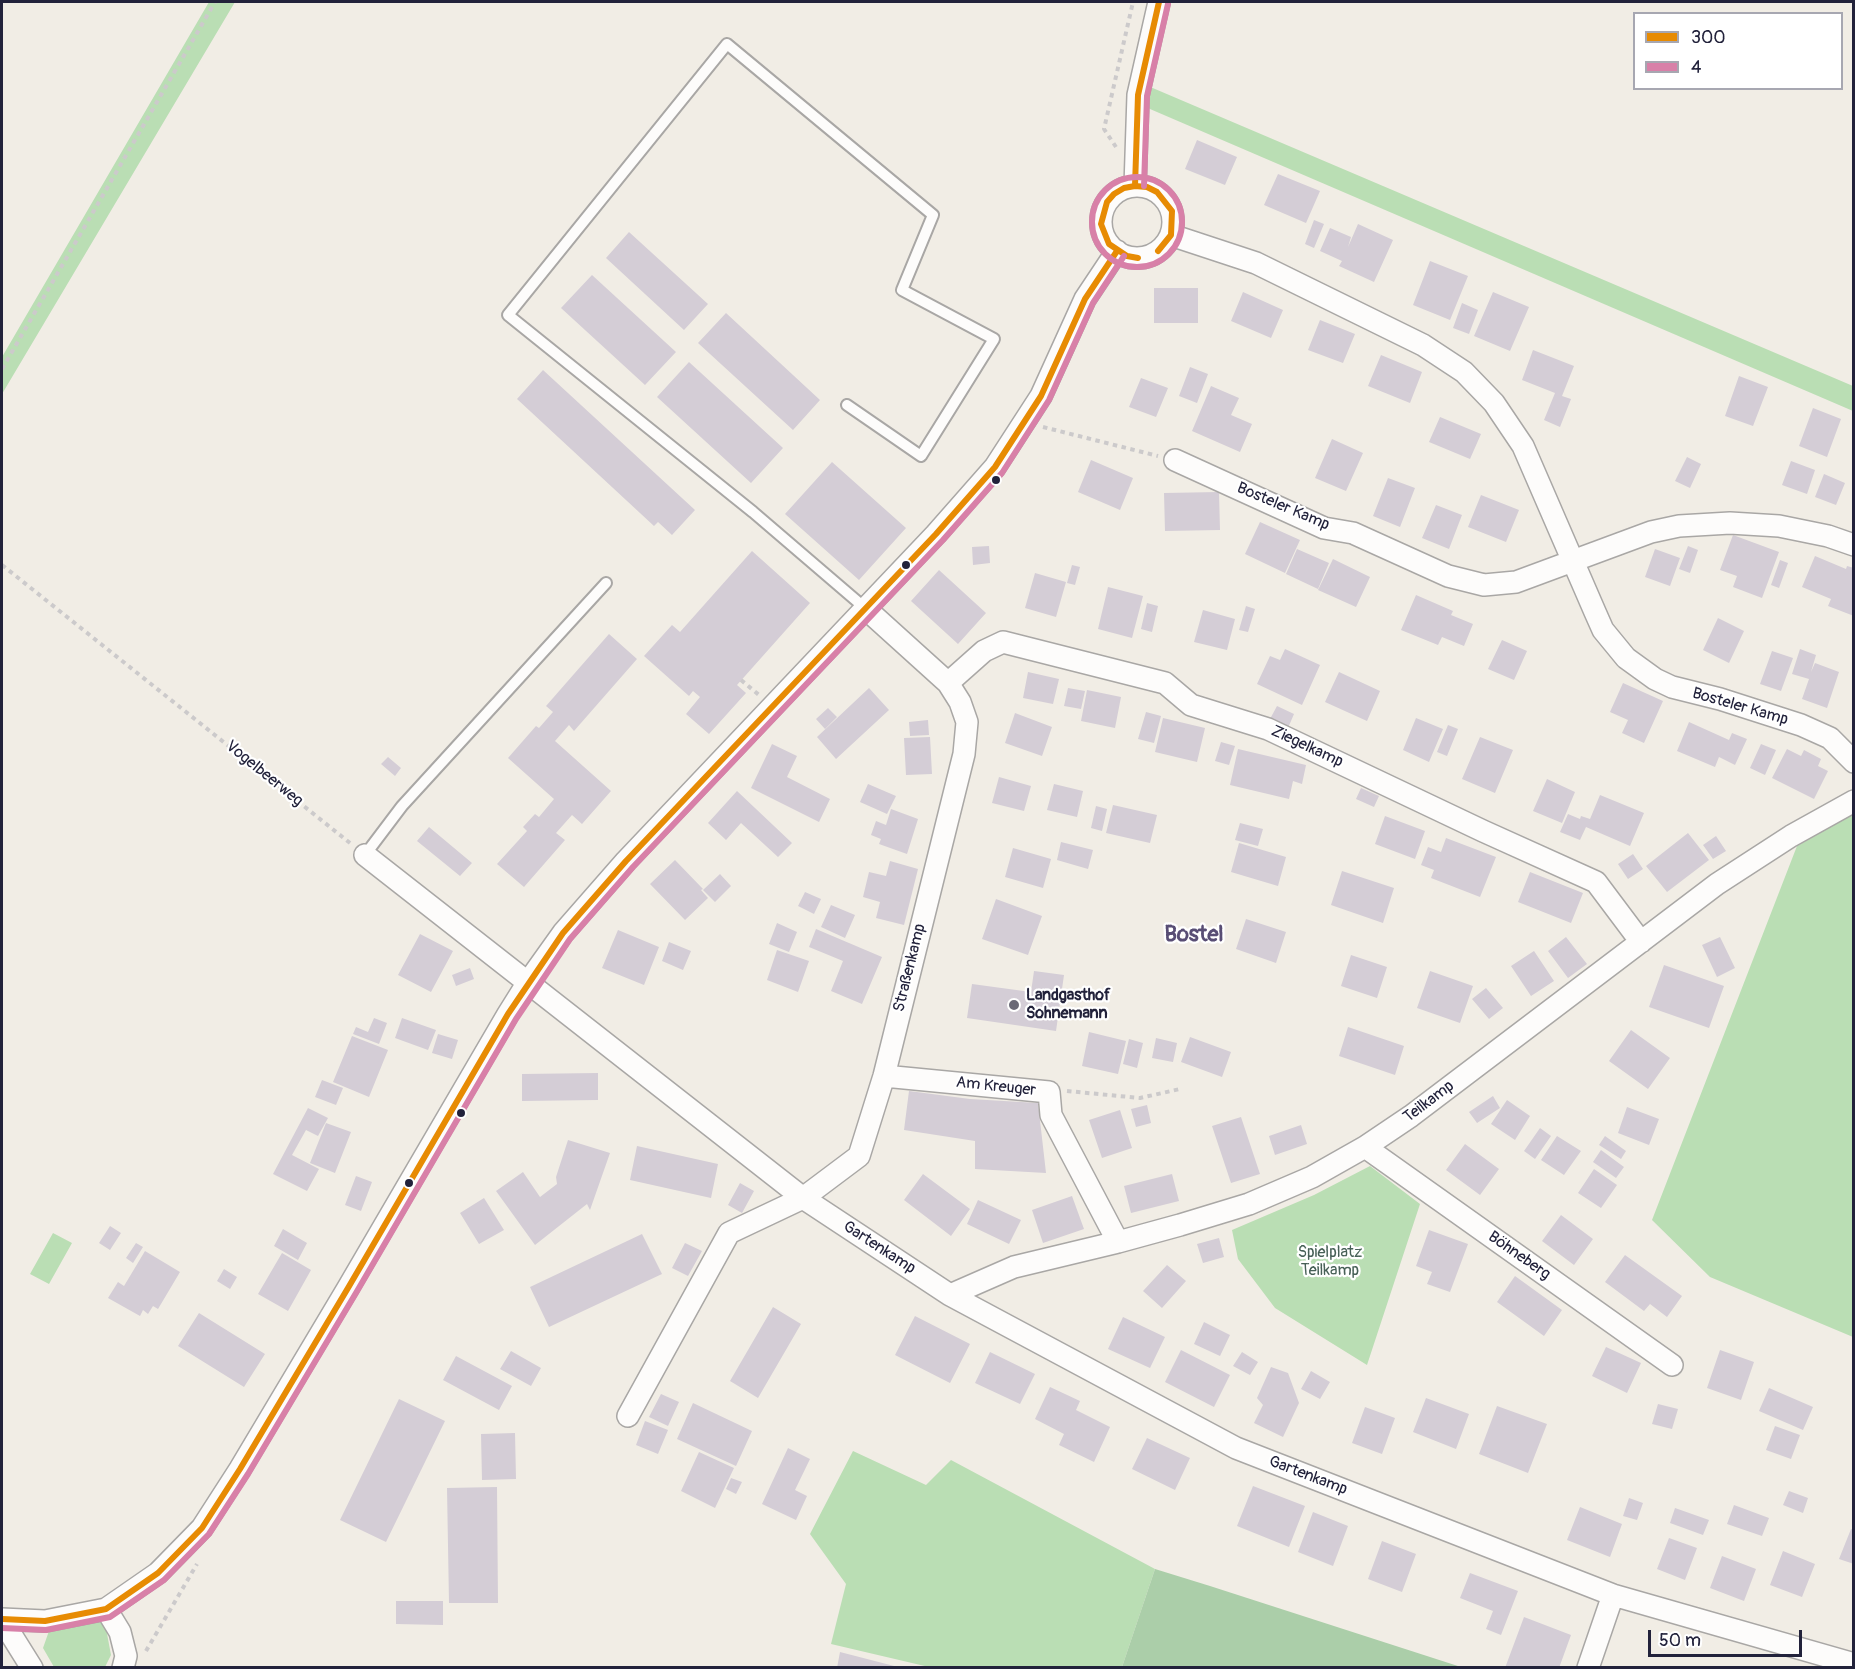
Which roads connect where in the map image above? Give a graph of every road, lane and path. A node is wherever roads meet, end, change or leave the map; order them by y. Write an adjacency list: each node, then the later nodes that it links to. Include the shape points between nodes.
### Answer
1 (215, 2): 8 (path)
2 (1133, 2): 4 (path, via 1104,129)
3 (1159, 2): 5 (street, via 1138,95)
4 (1118, 154)
5 (1135, 186): 6 (street, via 1147,187 1166,201 1172,211); 7 (street, via 1114,194 1102,213 1104,234)
6 (1171, 235): 7 (street, via 1166,244 1148,256 1138,258); 13 (street, Bosteler Kamp, via 1256,262 1423,345 1464,372 1494,403 1523,446)
7 (1117, 251): 10 (street, via 1085,299 1053,371)
8 (2, 369)
9 (846, 405): 16 (lane, via 921,456 994,339 902,290 933,215 727,44 508,315 753,512)
10 (1024, 423): 11 (path); 16 (street, via 995,468)
11 (1175, 460): 13 (street, Bosteler Kamp, via 1324,528 1353,533 1465,581 1484,585 1516,582)
12 (1854, 545): 13 (street, Bosteler Kamp, via 1779,526 1706,524 1651,532)
13 (1573, 561): 20 (street, Bosteler Kamp, via 1603,630 1640,670 1672,687 1801,725 1830,738)
14 (2, 565): 22 (path, Vogelbeerweg)
15 (606, 583): 22 (lane, via 402,806)
16 (865, 608): 18 (street, Straßenkamp); 24 (street, via 626,861)
17 (741, 680): 19 (path)
18 (948, 684): 23 (street, Ziegelkamp, via 984,651 1003,642 1165,683 1191,705 1268,729 1596,882); 25 (street, Straßenkamp, via 960,702 967,722 967,738)
19 (764, 699)
20 (1854, 762)
21 (1854, 801): 23 (street, Teilkamp, via 1717,884)
22 (365, 855): 24 (street)
23 (1641, 942): 28 (street, Teilkamp)
24 (528, 982): 29 (street, Gartenkamp); 35 (street, via 202,1528 158,1573)
25 (884, 1076): 27 (street, Am Kreuger); 29 (street, Straßenkamp, via 859,1156)
26 (1180, 1089): 27 (path, via 1140,1098)
27 (1049, 1092): 30 (street, Am Kreuger, via 1051,1115)
28 (1365, 1147): 30 (street, Teilkamp, via 1312,1177 1249,1204); 32 (street, Böhneberg)
29 (803, 1198): 31 (street, Gartenkamp); 33 (street, via 729,1233)
30 (1119, 1242): 31 (street, Teilkamp, via 1014,1267)
31 (950, 1295): 34 (street, Gartenkamp, via 1236,1448)
32 (1672, 1365)
33 (628, 1416)
34 (1613, 1595): 37 (street, Gartenkamp); 40 (street)
35 (106, 1609): 36 (street, via 45,1621); 39 (street, via 120,1632 126,1656)
36 (2, 1619): 38 (street)
37 (1854, 1664)
38 (32, 1668)
39 (123, 1668)
40 (1588, 1668)

